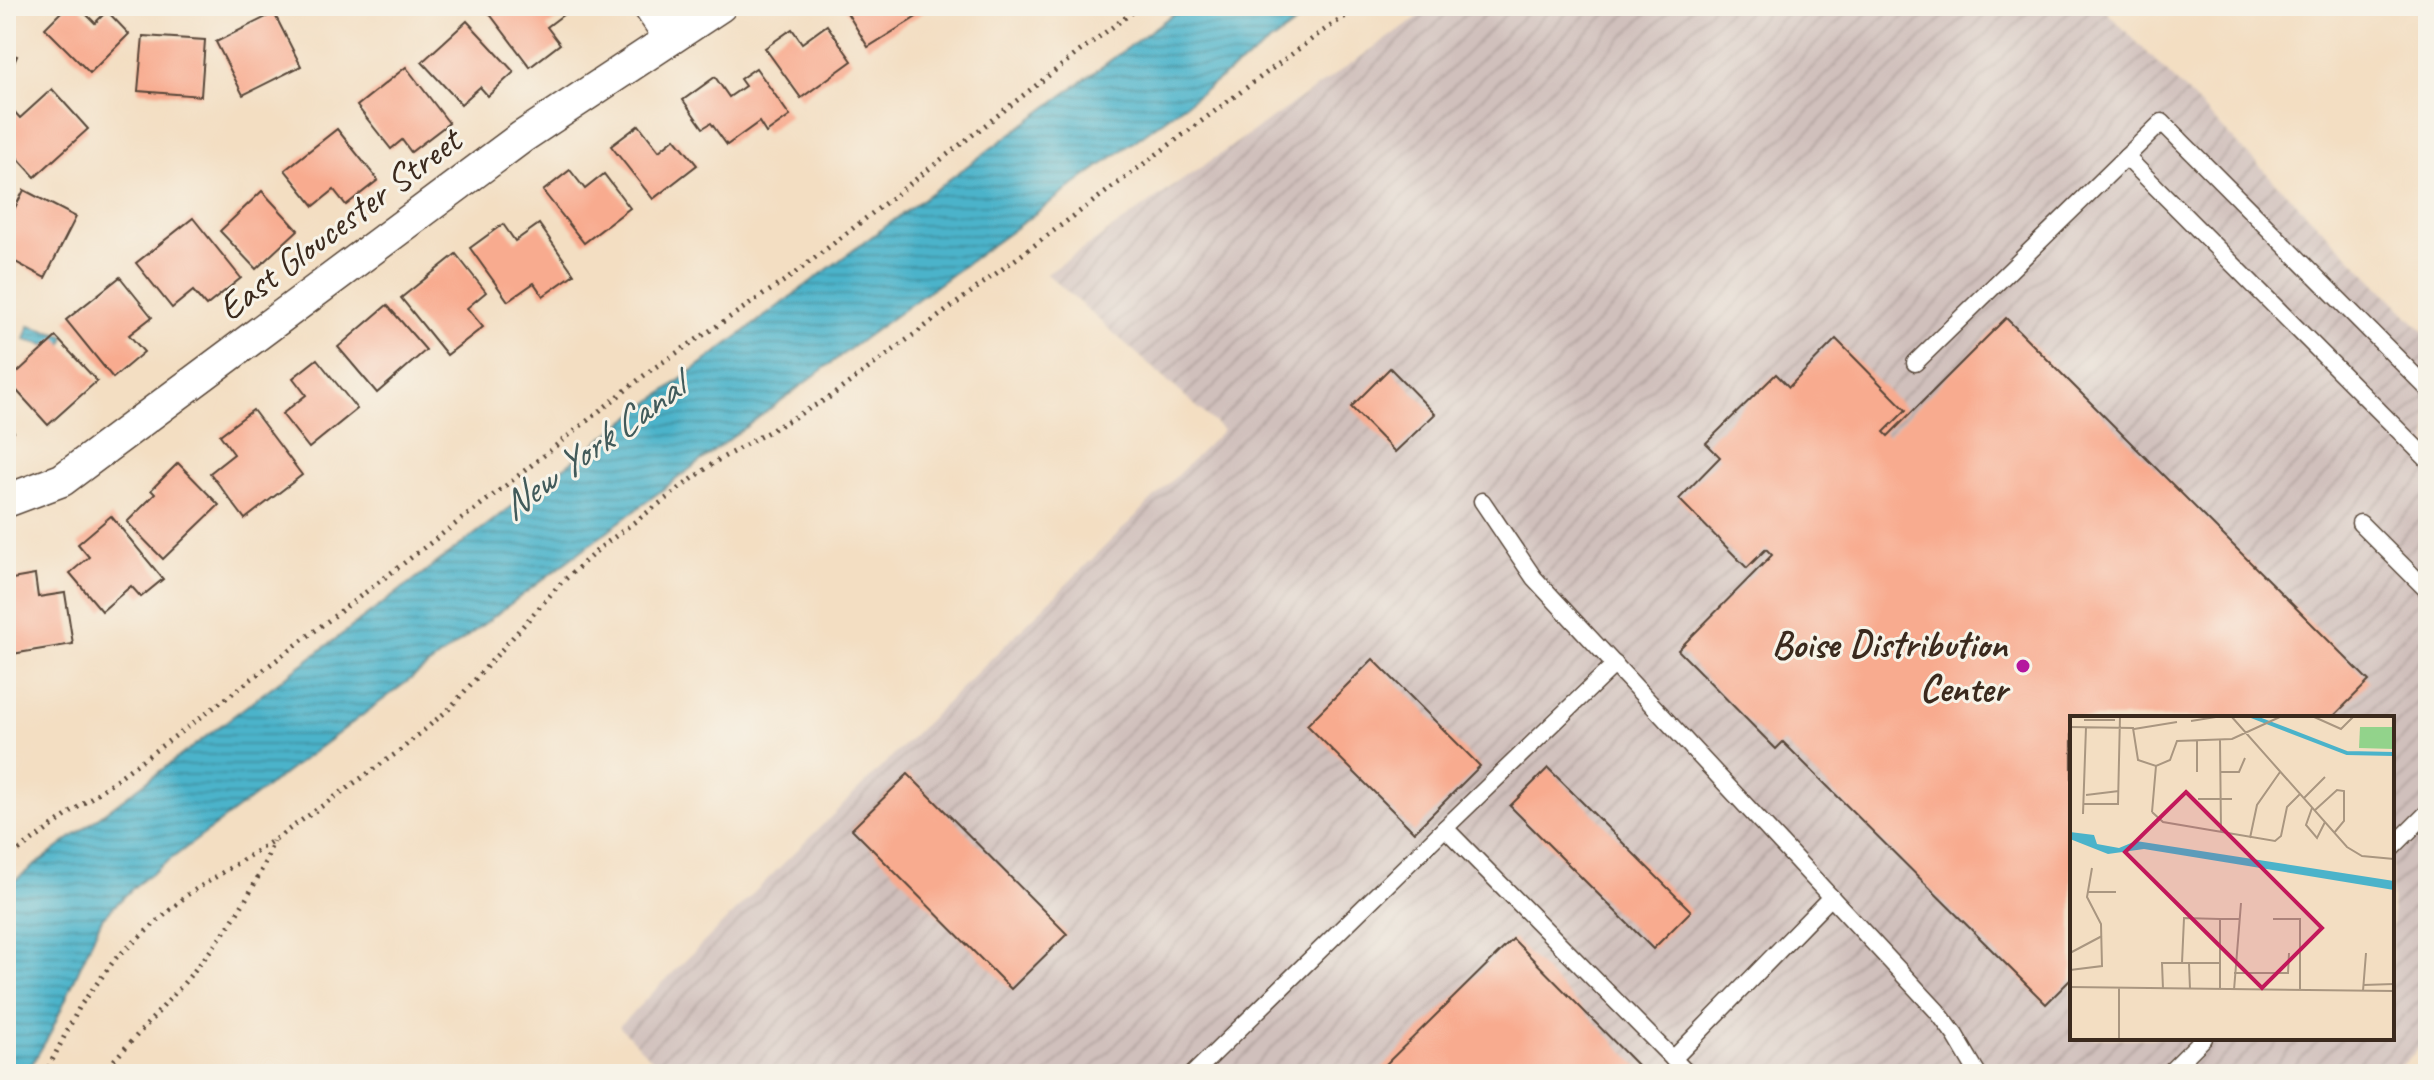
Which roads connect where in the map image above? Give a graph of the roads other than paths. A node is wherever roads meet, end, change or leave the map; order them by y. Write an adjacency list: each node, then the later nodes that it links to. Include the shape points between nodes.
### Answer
1 (649, 6): 3 (street)
2 (720, 6): 3 (street, East Gloucester Street)
3 (670, 37): 8 (street, East Gloucester Street, via 522,137 62,480)
4 (2126, 157): 5 (lane); 6 (lane, via 2162,122); 7 (lane)
5 (1915, 363)
6 (2428, 389)
7 (2428, 460)
8 (6, 501)
9 (1482, 501): 12 (lane, via 1534,578)
10 (2360, 523): 11 (lane)
11 (2428, 591)
12 (1615, 664): 14 (lane); 16 (lane)
13 (2428, 812): 15 (lane)
14 (1445, 828): 18 (lane); 19 (lane)
15 (2394, 846)
16 (1831, 897): 18 (lane); 21 (lane, via 1937,1011)
17 (2202, 1040): 22 (lane)
18 (1673, 1059): 20 (lane)
19 (1193, 1074)
20 (1688, 1074)
21 (1978, 1074)
22 (2168, 1074)

